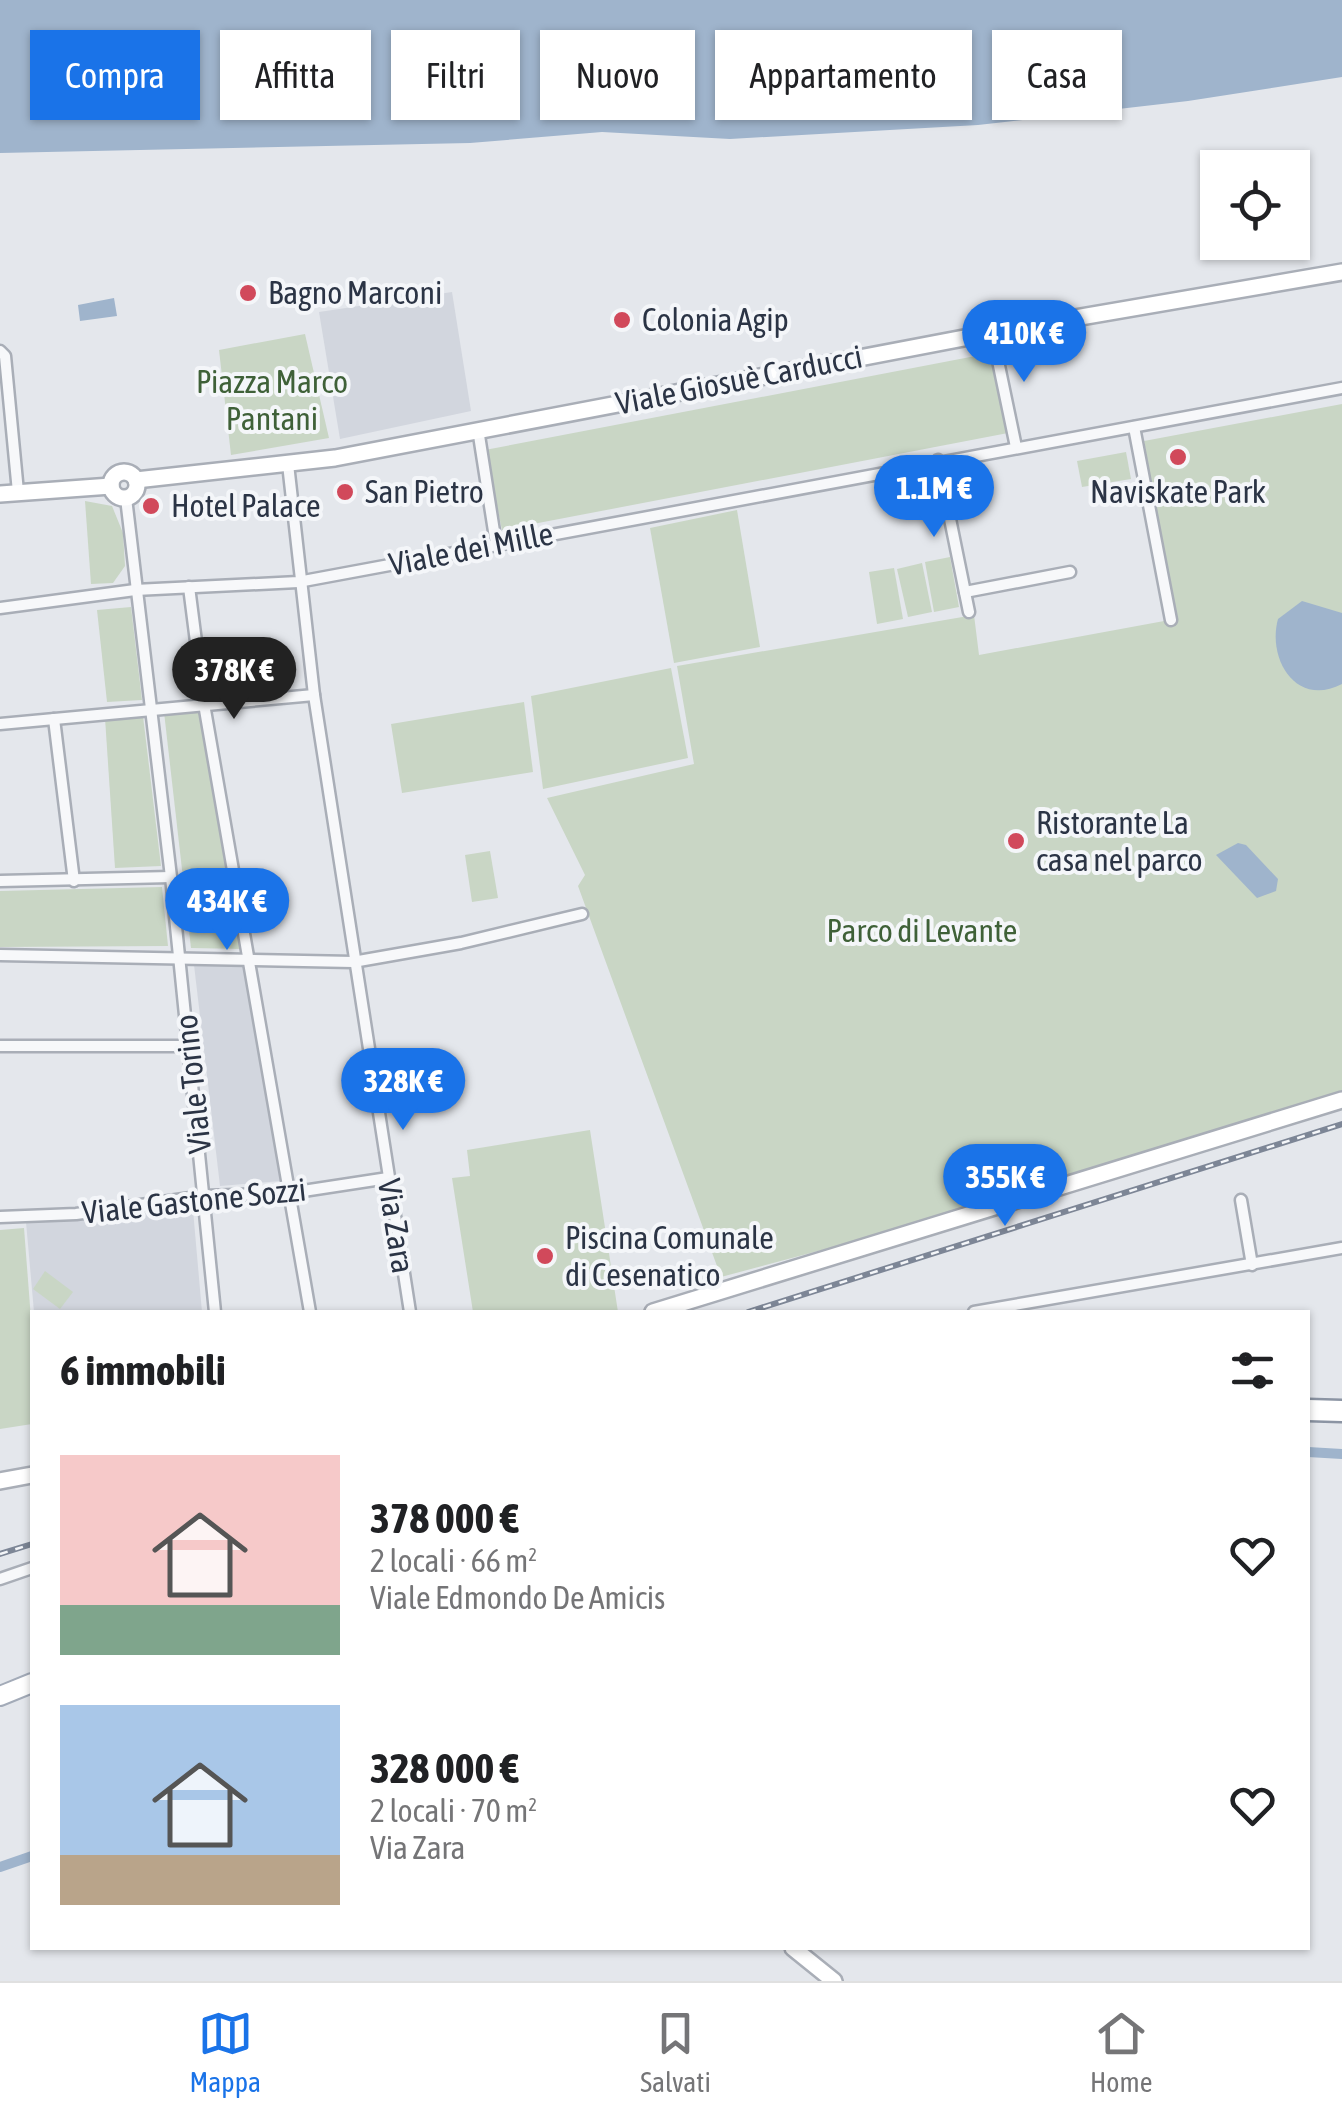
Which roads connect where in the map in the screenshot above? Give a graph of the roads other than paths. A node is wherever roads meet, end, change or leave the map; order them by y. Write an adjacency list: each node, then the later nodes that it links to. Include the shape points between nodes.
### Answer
1 (1342, 272): 2 (street, Viale Giosuè Carducci)
2 (992, 332): 6 (street, Viale Giosuè Carducci); 7 (street)
3 (0, 351): 12 (street)
4 (1342, 388): 5 (street, Viale dei Mille)
5 (1134, 426): 7 (street, Viale dei Mille); 23 (street)
6 (478, 429): 9 (street, Viale Giosuè Carducci); 15 (street)
7 (1016, 446): 8 (street, Viale dei Mille)
8 (938, 460): 15 (street, Viale dei Mille); 20 (street)
9 (288, 464): 10 (street, Viale Giosuè Carducci); 17 (street, Via Zara)
10 (136, 480): 11 (street, via 121,473); 14 (street)
11 (111, 486): 12 (street); 14 (street)
12 (18, 492): 13 (street)
13 (0, 494)
14 (126, 498): 19 (street, Viale Torino)
15 (496, 544): 17 (street, Viale dei Mille)
16 (1070, 572): 20 (street)
17 (298, 582): 18 (street, Viale dei Mille); 24 (street, Via Zara)
18 (189, 587): 19 (street, Viale dei Mille); 25 (street)
19 (135, 590): 21 (street, Viale dei Mille); 26 (street, Viale Torino)
20 (966, 592): 22 (street)
21 (0, 608)
22 (970, 612)
23 (1171, 620)
24 (314, 696): 25 (street); 36 (street, Via Zara)
25 (204, 704): 26 (street); 35 (street)
26 (150, 710): 27 (street); 29 (street, Viale Torino)
27 (54, 718): 28 (street); 30 (street)
28 (0, 724)
29 (171, 878): 30 (street); 34 (street, Viale Torino)
30 (74, 881): 31 (street)
31 (0, 882)
32 (582, 914): 36 (street)
33 (0, 955): 34 (street)
34 (179, 956): 35 (street); 38 (street, Viale Torino)
35 (248, 957): 36 (street); 41 (street)
36 (353, 962): 40 (street, Via Zara)
37 (0, 1046): 38 (street)
38 (188, 1046): 42 (street, Viale Torino)
39 (1342, 1100): 50 (street)
40 (388, 1178): 41 (street, Viale Gastone Sozzi); 49 (street, Via Zara)
41 (290, 1193): 42 (street, Viale Gastone Sozzi); 48 (street)
42 (205, 1196): 44 (street, Viale Gastone Sozzi); 47 (street, Viale Torino)
43 (1241, 1200): 46 (street)
44 (0, 1217)
45 (1342, 1248): 46 (street)
46 (1252, 1265): 51 (street)
47 (215, 1310)
48 (310, 1310)
49 (410, 1310)
50 (660, 1310)
51 (986, 1310)
52 (1310, 1398): 53 (highway)
53 (1342, 1400)
54 (1310, 1410): 55 (highway)
55 (1342, 1412)
56 (30, 1476): 57 (street)
57 (0, 1481)
58 (30, 1569): 59 (street)
59 (0, 1579)
60 (30, 1684): 61 (main road)
61 (0, 1696)
62 (795, 1950): 63 (street)
63 (834, 1981)

